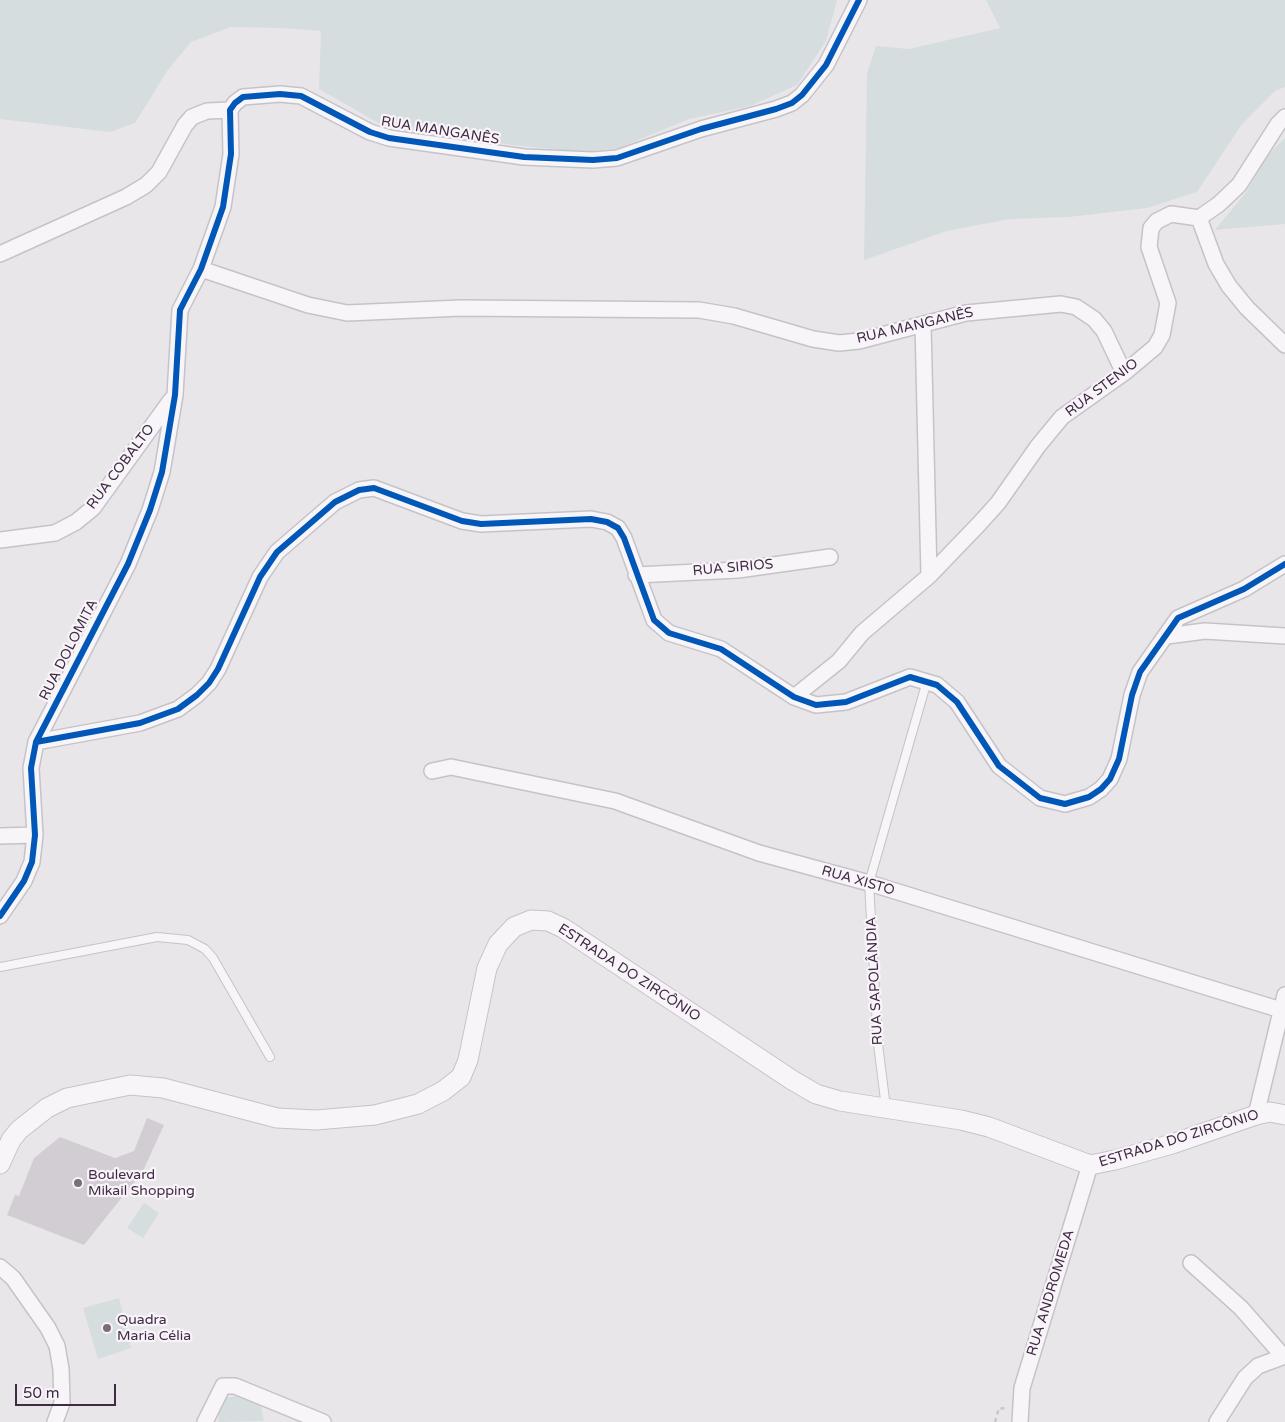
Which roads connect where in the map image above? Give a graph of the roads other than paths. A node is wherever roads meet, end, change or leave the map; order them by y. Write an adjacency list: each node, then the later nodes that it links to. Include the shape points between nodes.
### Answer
1 (859, 0): 2 (street, RUA MANGANÊS, via 826,65 792,103 617,158 524,157 389,138 370,132 301,96 243,97)
2 (230, 110): 5 (street, via 207,111 192,118 159,172 146,185); 6 (street, via 231,154 225,198)
3 (1285, 117): 4 (street, via 1239,185)
4 (1199, 218): 8 (street, via 1216,264 1229,286); 9 (street, RUA STENIO, via 1171,214 1151,228 1149,247 1168,303 1167,318 1155,347)
5 (0, 254)
6 (201, 269): 7 (street, RUA MANGANÊS, via 308,305 347,313 461,308 699,310 839,343); 10 (street, via 180,310)
7 (923, 325): 9 (street, RUA MANGANÊS, via 992,309 1061,304 1076,307 1094,319 1104,331); 15 (street)
8 (1285, 345)
9 (1124, 373): 15 (street, RUA STENIO, via 1062,417 998,503)
10 (175, 395): 11 (street, RUA COBALTO, via 93,508 55,533); 20 (street, RUA DOLOMITA, via 162,472 150,510 128,564)
11 (0, 540)
12 (830, 558): 14 (street, RUA SIRIOS, via 738,570)
13 (1285, 564): 16 (street, via 1244,589 1178,618)
14 (636, 575): 19 (street, via 654,620 660,627 669,633 720,649); 20 (street, via 624,538 618,528 607,522 591,519 481,524 374,488 359,490 320,513 277,552 260,577 218,669 197,695 178,709 140,723)
15 (929, 576): 19 (street, RUA STENIO, via 862,633 840,661)
16 (1167, 636): 17 (street, via 1204,631); 18 (street, via 1140,672 1119,759 1110,779 1089,797 1065,804 1040,798 1013,779 999,766 957,702 937,684)
17 (1285, 636)
18 (927, 681): 19 (street, via 910,677 833,704 816,705); 24 (lane, RUA SAPOLÂNDIA)
19 (794, 697)
20 (36, 742): 22 (street, RUA DOLOMITA, via 30,778)
21 (432, 771): 24 (street, RUA XISTO, via 451,767 596,796 759,853)
22 (34, 835): 23 (street); 25 (street, RUA DOLOMITA, via 32,862 24,881)
23 (0, 836)
24 (869, 884): 27 (street, RUA XISTO); 29 (lane, RUA SAPOLÂNDIA, via 878,1044)
25 (0, 916)
26 (0, 967): 28 (lane, via 157,937 188,940 205,949 213,958)
27 (1283, 1003): 30 (street)
28 (270, 1057)
29 (886, 1109): 31 (street, ESTRADA DO ZIRCÔNIO, via 816,1094 563,928 548,920 530,920 514,927 498,944 487,968 468,1060 461,1077 444,1091 418,1104 375,1115 316,1120 277,1118 163,1088 130,1085 67,1098 47,1108 15,1135); 32 (street, ESTRADA DO ZIRCÔNIO, via 989,1127)
30 (1274, 1111): 32 (street, ESTRADA DO ZIRCÔNIO, via 1172,1144)
31 (0, 1164)
32 (1090, 1165): 36 (street, RUA ANDROMEDA, via 1022,1388)
33 (1191, 1263): 35 (street, via 1241,1308)
34 (0, 1266): 37 (street, via 13,1278 57,1346 62,1403)
35 (1284, 1356): 40 (street, via 1258,1366 1245,1378)
36 (1019, 1416)
37 (55, 1422)
38 (205, 1422): 39 (street, via 223,1386 235,1386)
39 (323, 1422)
40 (1217, 1422)

